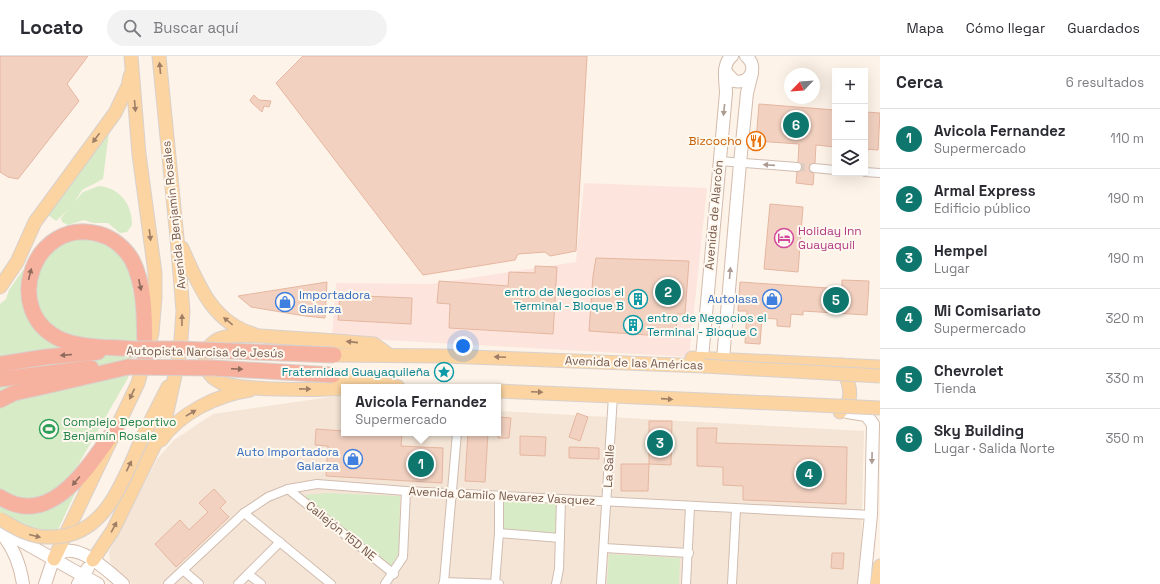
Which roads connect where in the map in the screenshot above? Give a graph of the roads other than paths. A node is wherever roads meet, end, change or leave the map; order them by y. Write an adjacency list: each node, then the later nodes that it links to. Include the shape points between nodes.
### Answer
1 (159, 56): 13 (main road, Avenida Benjamín Rosales, one-way to 1)
2 (732, 56): 5 (main road, via 726,62)
3 (131, 61): 14 (main road, one-way to 14, via 128,86 115,113 35,222 17,262); 21 (main road, Avenida Benjamín Rosales, one-way to 21, via 139,154 155,273 152,333)
4 (750, 62): 5 (main road, via 746,80 738,82 730,79); 7 (main road, Avenida de Alarcón)
5 (725, 71): 6 (main road, Avenida de Alarcón, one-way to 6, via 726,93)
6 (719, 161): 7 (street); 15 (main road, Avenida de Alarcón)
7 (740, 163): 8 (street, one-way to 7); 16 (main road, Avenida de Alarcón, one-way to 7)
8 (797, 167)
9 (814, 168): 10 (street)
10 (832, 170)
11 (868, 172): 12 (street)
12 (880, 173)
13 (177, 238): 17 (main road, one-way to 13, via 234,326 213,308 200,288); 28 (main road, Avenida Benjamín Rosales, one-way to 13, via 182,332)
14 (0, 287)
15 (706, 310): 16 (main road); 23 (main road, Avenida de Alarcón)
16 (726, 312): 22 (main road, Avenida de Alarcón)
17 (263, 336): 19 (main road, one-way to 17, via 374,344); 33 (main road, via 220,338 210,346 205,359 208,372 221,383)
18 (132, 349): 20 (highway, Autopista Narcisa de Jesús, bridge); 21 (highway, one-way to 21, via 72,343 60,339 44,328 33,312 28,295 33,266 42,250 58,239 78,232 88,232 106,236 127,253 140,280); 26 (highway, Autopista Narcisa de Jesús, one-way to 26, via 46,357)
19 (388, 354): 20 (main road, Autopista Narcisa de Jesús); 23 (main road, Avenida de las Américas, one-way to 19)
20 (334, 355)
21 (145, 359): 41 (main road, Avenida Benjamín Rosales, one-way to 41, via 138,382)
22 (723, 359): 23 (main road); 24 (main road)
23 (703, 362): 27 (main road, Avenida de las Américas, bridge)
24 (841, 365): 27 (main road); 40 (main road, via 846,374 850,394 849,401)
25 (128, 367): 26 (highway, Autopista Narcisa de Jesús); 29 (highway, Autopista Narcisa de Jesús, one-way to 29, bridge, via 214,368); 37 (highway, via 26,391)
26 (6, 370)
27 (879, 370)
28 (176, 373): 43 (main road, via 166,416); 55 (main road, one-way to 28, bridge, via 28,534 45,538 68,536 98,520 110,505)
29 (333, 375): 30 (main road, Autopista Narcisa de Jesús)
30 (368, 381): 31 (main road); 32 (main road)
31 (361, 384)
32 (383, 384)
33 (266, 388): 34 (main road, one-way to 34); 43 (main road, one-way to 33, via 163,438 185,417 223,397)
34 (341, 388)
35 (501, 391): 36 (main road, one-way to 36)
36 (613, 396): 38 (main road, one-way to 38); 50 (street, La Salle)
37 (0, 400)
38 (699, 400): 39 (main road, bridge); 40 (main road, via 720,406)
39 (880, 408)
40 (840, 412): 54 (main road, one-way to 54, via 862,414 873,424)
41 (116, 428): 48 (highway, one-way to 48, via 74,483 58,496 41,503 22,505); 63 (main road, Avenida Benjamín Rosales)
42 (457, 436): 46 (street)
43 (146, 461): 64 (main road, one-way to 43, via 113,530)
44 (288, 489): 45 (street, Avenida Camilo Nevarez Vasquez, via 317,484); 53 (street, Avenida Camilo Nevarez Vasquez, via 268,497); 68 (street, Callejón 15D NE)
45 (406, 491): 46 (street, Avenida Camilo Nevarez Vasquez); 68 (street, via 403,557)
46 (452, 494): 47 (street, Avenida Camilo Nevarez Vasquez); 70 (street)
47 (499, 496): 49 (street, Avenida Camilo Nevarez Vasquez); 58 (street)
48 (0, 497)
49 (561, 500): 50 (street, Avenida Camilo Nevarez Vasquez); 59 (street)
50 (607, 502): 51 (street, Avenida Camilo Nevarez Vasquez); 61 (street, La Salle)
51 (690, 507): 52 (street, Avenida Camilo Nevarez Vasquez); 62 (street)
52 (736, 509): 54 (street, Avenida Camilo Nevarez Vasquez); 86 (street)
53 (244, 513): 60 (street); 66 (street, Avenida Camilo Nevarez Vasquez)
54 (871, 515): 87 (main road)
55 (0, 519)
56 (0, 529): 63 (main road)
57 (0, 532): 71 (main road, via 17,557)
58 (499, 533): 59 (street); 81 (street)
59 (560, 538): 83 (street)
60 (280, 542): 67 (street); 79 (street)
61 (604, 548): 62 (street); 84 (street, La Salle)
62 (689, 553): 85 (street)
63 (54, 559): 64 (main road, via 72,550 79,551); 69 (main road); 72 (main road)
64 (93, 560): 69 (main road); 74 (main road)
65 (880, 566): 88 (main road)
66 (183, 570): 75 (street, Avenida Camilo Nevarez Vasquez); 76 (street)
67 (248, 574): 77 (street); 78 (street)
68 (394, 574): 80 (street)
69 (81, 579): 73 (main road)
70 (443, 583): 81 (street)
71 (23, 584)
72 (45, 584)
73 (98, 584)
74 (123, 584)
75 (168, 584)
76 (199, 584)
77 (238, 584)
78 (261, 584)
79 (331, 584)
80 (385, 584)
81 (495, 584): 82 (street)
82 (499, 584)
83 (556, 584)
84 (601, 584)
85 (686, 584)
86 (732, 584)
87 (864, 584)
88 (877, 584)

